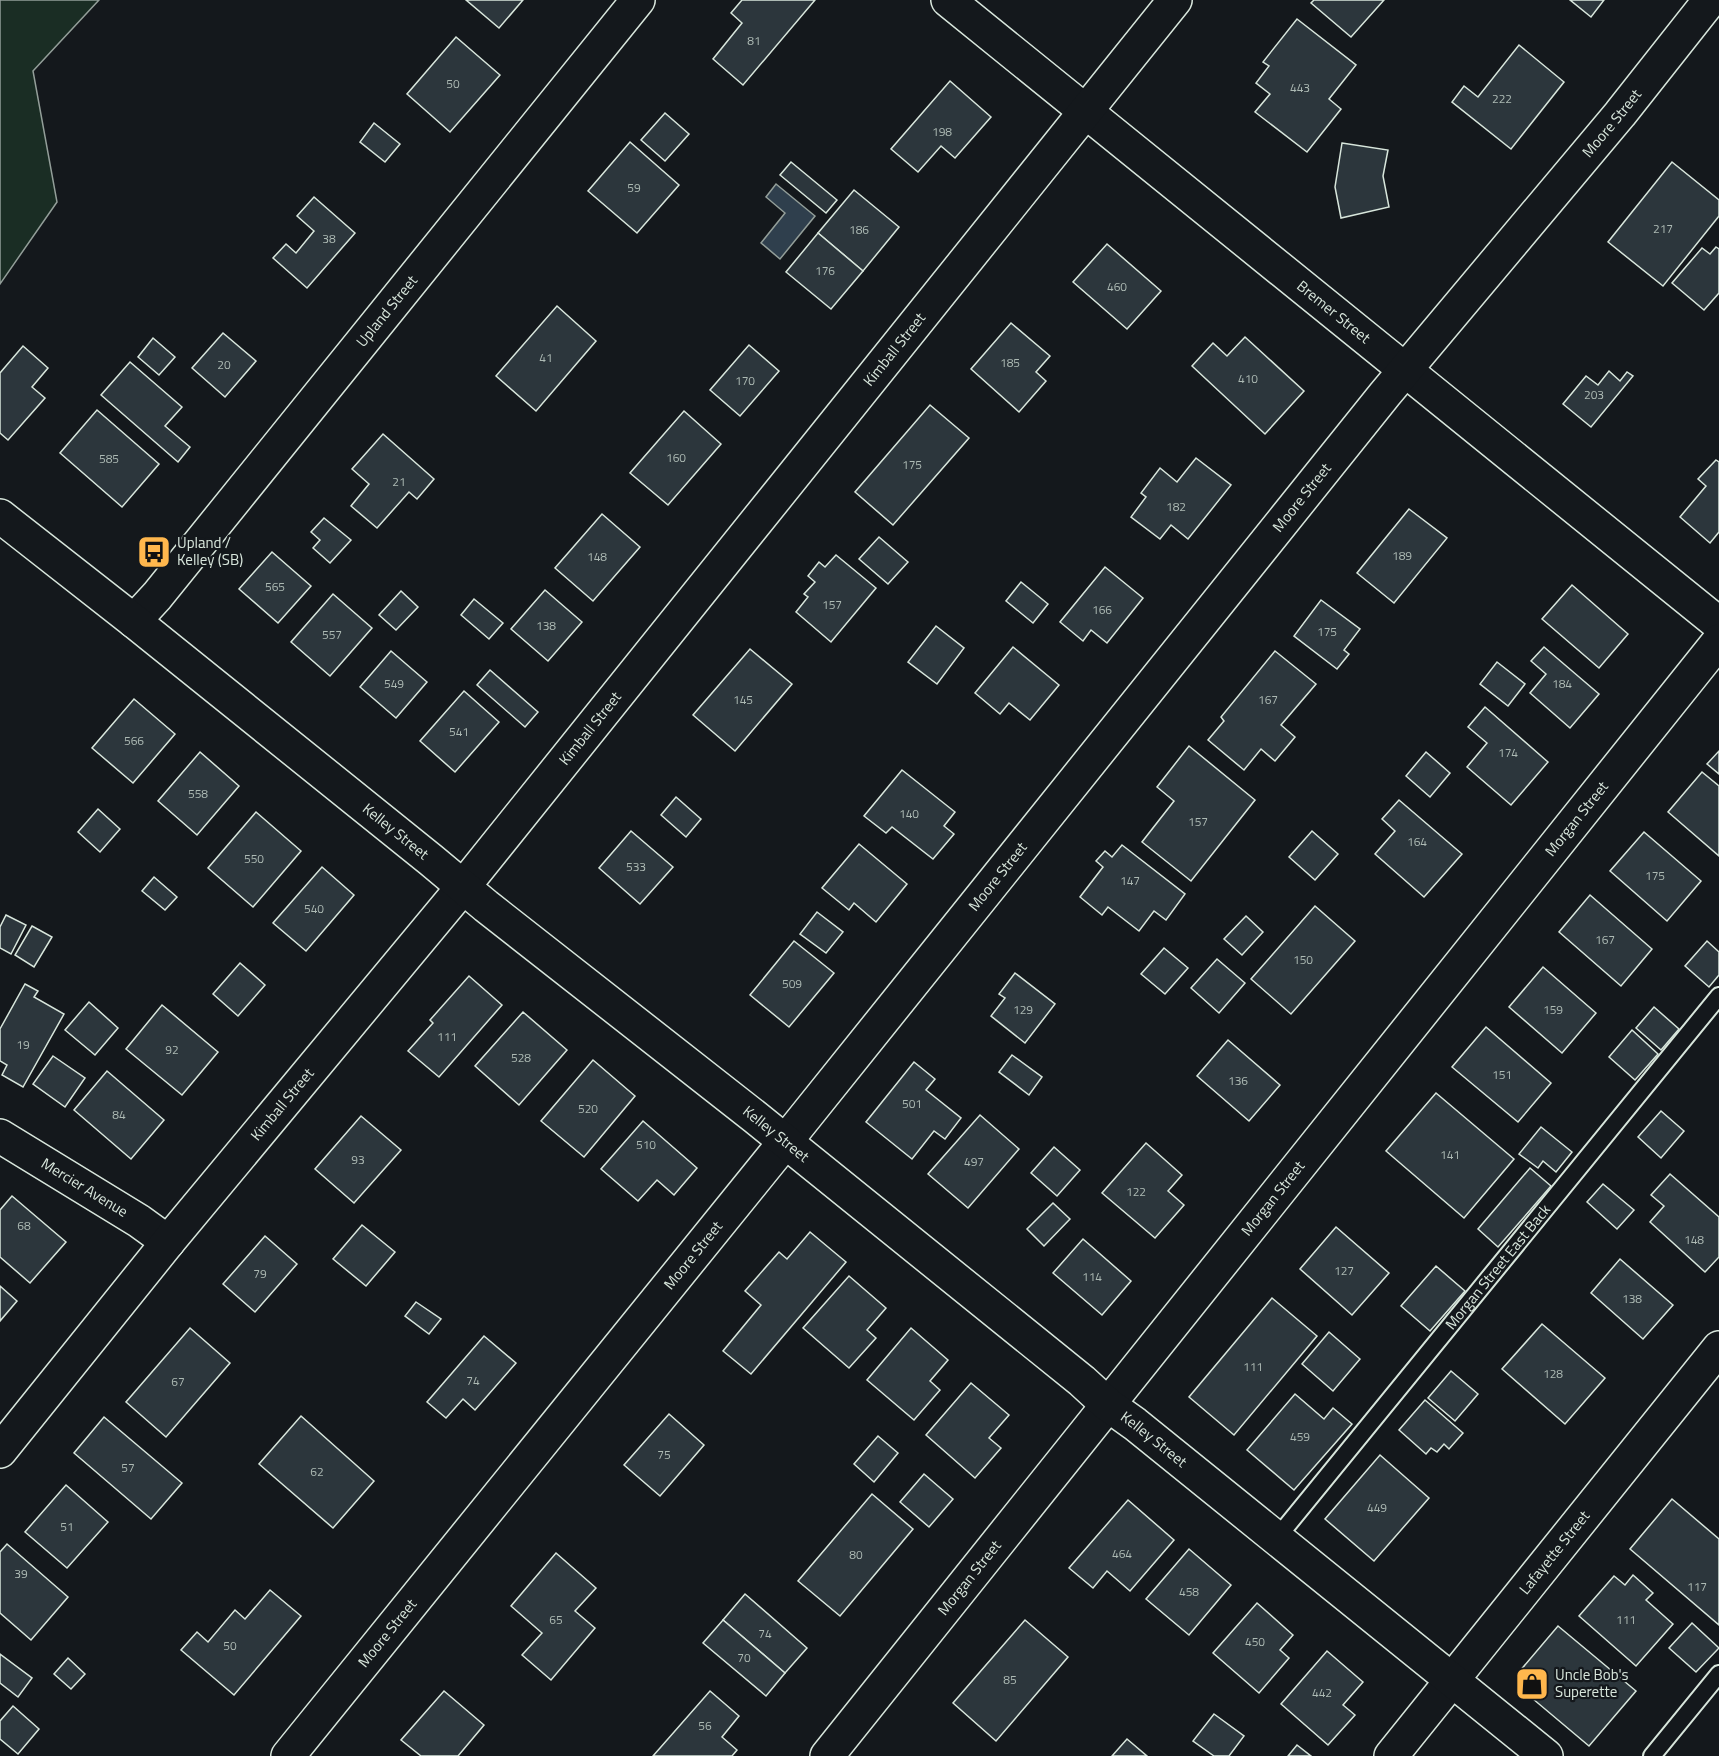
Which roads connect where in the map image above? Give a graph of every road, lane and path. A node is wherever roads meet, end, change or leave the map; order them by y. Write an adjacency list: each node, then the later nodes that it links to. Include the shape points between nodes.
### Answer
1 (638, 0): 8 (street, Upland Street)
2 (948, 0): 5 (street, Bremer Street)
3 (1175, 0): 5 (street, Kimball Street)
4 (1710, 0): 6 (street, Moore Street, via 1620,114)
5 (1085, 111): 6 (street, Bremer Street); 11 (street, Kimball Street)
6 (1405, 370): 9 (street, Bremer Street); 14 (street, Moore Street)
7 (0, 516): 8 (street, Kelley Street)
8 (134, 621): 11 (street, Kelley Street)
9 (1719, 624)
10 (1719, 641): 17 (street, Morgan Street)
11 (463, 887): 14 (street, Kelley Street); 15 (street, Kimball Street)
12 (1719, 996): 19 (lane, Morgan Street East Back)
13 (0, 1136): 15 (street, Mercier Avenue)
14 (785, 1142): 17 (street, Kelley Street); 22 (street, Moore Street)
15 (168, 1242): 18 (street, Kimball Street)
16 (1719, 1348): 21 (street, Lafayette Street)
17 (1107, 1404): 19 (street, Kelley Street); 23 (street, Morgan Street)
18 (0, 1451)
19 (1276, 1539): 21 (street, Kelley Street)
20 (1719, 1674): 26 (lane)
21 (1452, 1680): 24 (street, Lafayette Street); 25 (street, Kelley Street)
22 (288, 1756)
23 (826, 1756)
24 (1390, 1756)
25 (1546, 1756)
26 (1652, 1756)

